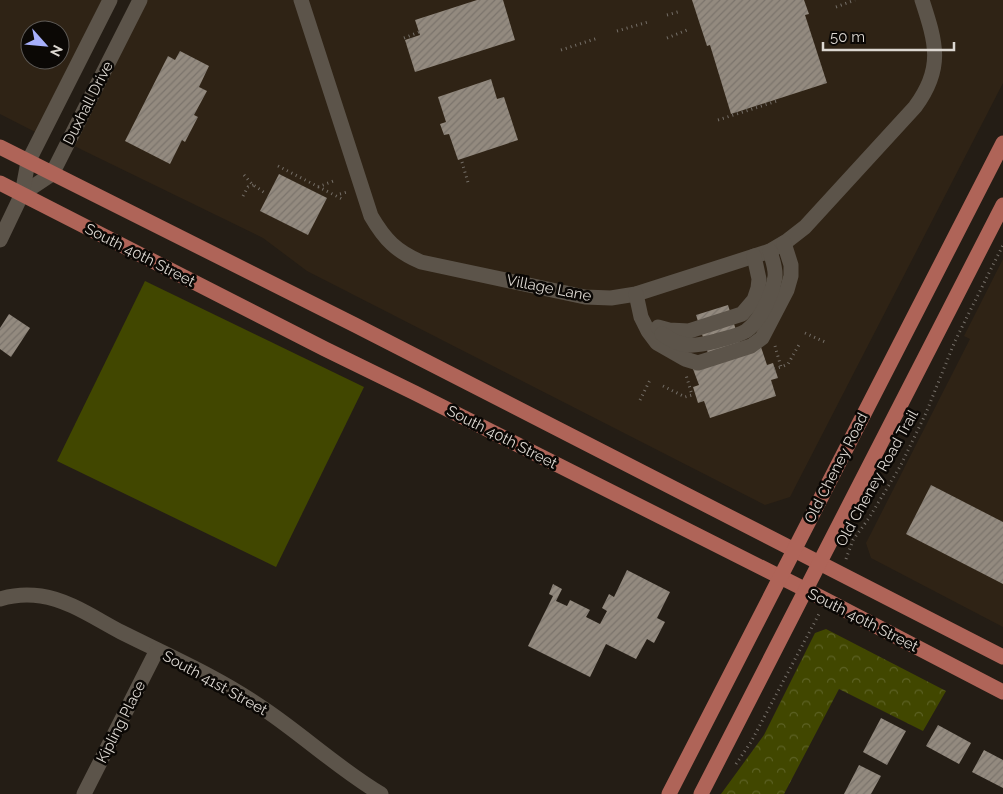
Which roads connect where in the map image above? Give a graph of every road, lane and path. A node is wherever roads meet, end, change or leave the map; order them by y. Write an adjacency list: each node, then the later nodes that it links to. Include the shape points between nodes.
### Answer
1 (110, 0): 21 (street, Duxhall Drive)
2 (140, 0): 25 (street, Duxhall Drive)
3 (301, 0): 41 (street, Village Lane, via 371,216 393,246 421,262 585,297 611,298)
4 (855, 0): 6 (path)
5 (922, 0): 40 (street, Village Lane, via 933,36 935,56 932,77 924,95 805,228)
6 (836, 7)
7 (681, 11): 8 (path)
8 (667, 15)
9 (648, 22): 11 (path)
10 (687, 30): 15 (path)
11 (617, 31)
12 (420, 32): 13 (path)
13 (404, 38)
14 (598, 38): 16 (path)
15 (667, 38)
16 (561, 50)
17 (777, 99): 18 (path)
18 (718, 120)
19 (1003, 143): 53 (main road, Old Cheney Road)
20 (0, 147): 21 (main road, South 40th Street)
21 (28, 162): 25 (main road, South 40th Street); 34 (street, Duxhall Drive)
22 (462, 162): 31 (path)
23 (278, 166): 24 (path)
24 (292, 173): 27 (path); 32 (path)
25 (52, 174): 34 (street, Duxhall Drive); 53 (main road, South 40th Street, via 355,324)
26 (244, 176): 30 (path)
27 (289, 179)
28 (336, 180): 32 (path)
29 (0, 183): 34 (main road, South 40th Street)
30 (254, 185): 33 (path); 35 (path, via 248,187)
31 (469, 186)
32 (318, 187): 36 (path)
33 (265, 193)
34 (22, 194): 38 (street, Duxhall Drive); 56 (main road, South 40th Street)
35 (243, 196)
36 (342, 199)
37 (1003, 206): 54 (main road, Old Cheney Road)
38 (0, 240)
39 (1003, 245): 55 (path, Old Cheney Road Trail, via 954,341 926,413 888,488 853,540)
40 (765, 251): 41 (street, Village Lane); 42 (street, via 764,291 755,310 741,324 693,338 678,338); 42 (street, via 791,265 791,276 762,338 751,346 692,362 658,343)
41 (636, 294): 42 (street)
42 (641, 317)
43 (805, 333): 45 (path)
44 (774, 342): 47 (path)
45 (825, 342)
46 (800, 343): 47 (path, via 788,364)
47 (781, 367): 48 (path)
48 (774, 369)
49 (684, 370): 51 (path, via 694,394 684,397)
50 (650, 380): 52 (path)
51 (663, 386)
52 (640, 400)
53 (794, 549): 54 (main road, South 40th Street); 56 (main road, Old Cheney Road)
54 (819, 562): 55 (main road, South 40th Street); 57 (main road, Old Cheney Road)
55 (840, 573): 61 (main road, South 40th Street)
56 (780, 578): 57 (main road, South 40th Street); 66 (main road, Old Cheney Road)
57 (805, 590): 59 (main road, South 40th Street); 67 (main road, Old Cheney Road)
58 (0, 599): 60 (street, South 41st Street, via 21,595 53,599)
59 (826, 600): 62 (main road, South 40th Street); 63 (path, via 751,742)
60 (157, 650): 64 (street, Kipling Place); 65 (street, South 41st Street, via 243,695 347,773)
61 (1003, 657)
62 (1003, 692)
63 (732, 770)
64 (84, 794)
65 (381, 794)
66 (669, 794)
67 (701, 794)

